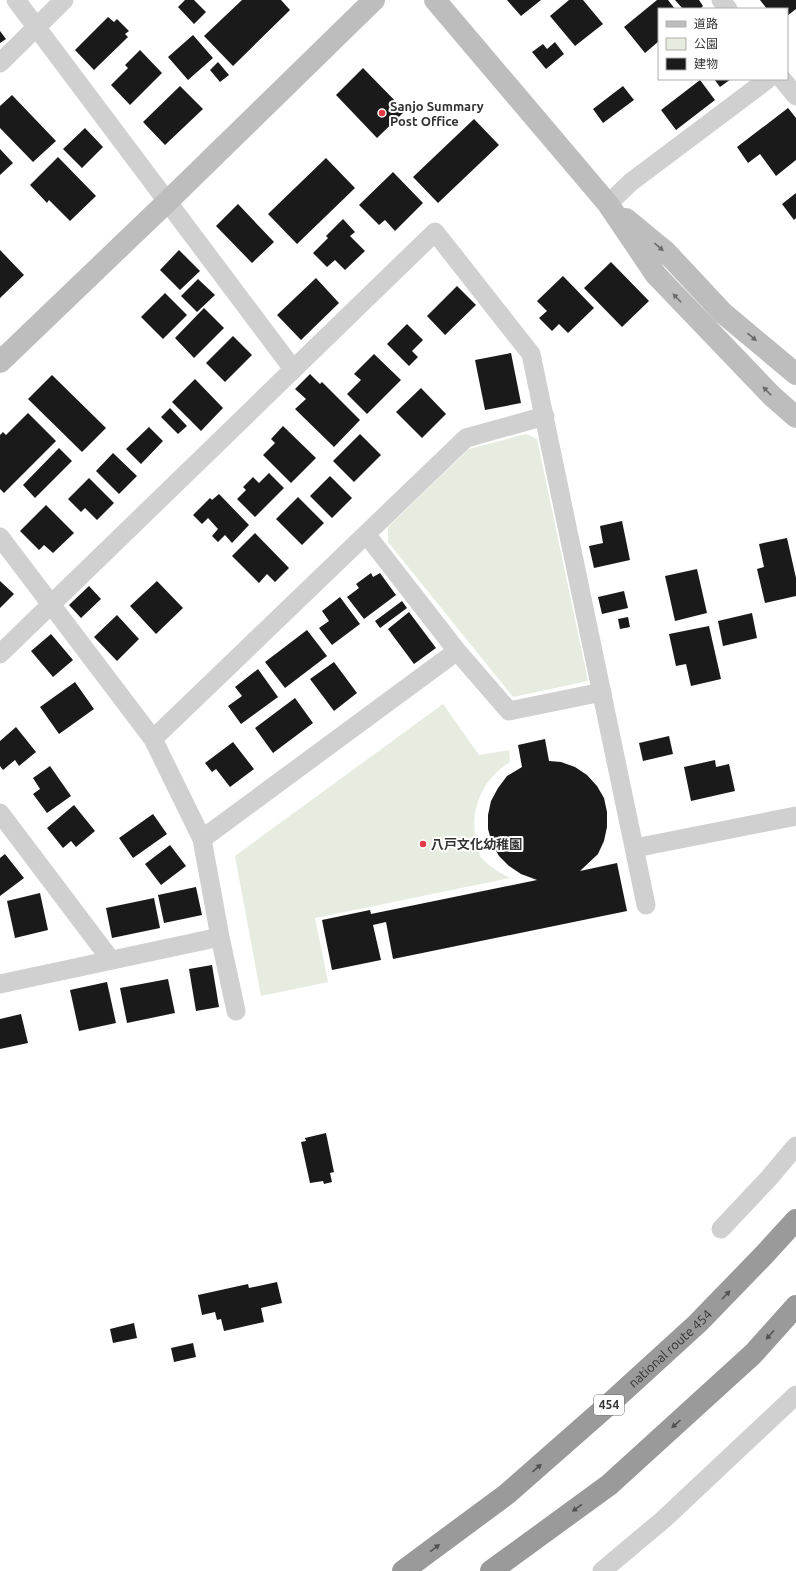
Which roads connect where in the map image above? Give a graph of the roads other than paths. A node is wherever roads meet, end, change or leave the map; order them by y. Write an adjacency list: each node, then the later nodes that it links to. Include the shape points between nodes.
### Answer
1 (16, 0): 5 (street)
2 (64, 0): 5 (street)
3 (374, 0): 10 (street)
4 (435, 0): 11 (street)
5 (36, 27): 6 (street); 10 (street)
6 (0, 63)
7 (767, 80): 11 (street, via 631,182)
8 (783, 80): 9 (street)
9 (796, 96)
10 (168, 201): 12 (street); 13 (street)
11 (608, 204): 14 (street, one-way to 14, via 666,252 723,313); 16 (street, one-way to 11, via 772,396 656,275)
12 (0, 362)
13 (293, 369): 15 (street, via 435,232 531,354); 19 (street)
14 (796, 374)
15 (545, 416): 17 (street, via 466,438); 22 (street)
16 (796, 417)
17 (366, 534): 20 (street); 23 (street)
18 (0, 537): 19 (street)
19 (51, 605): 21 (street); 23 (street)
20 (457, 651): 22 (street, via 509,711); 26 (street)
21 (0, 654)
22 (602, 692): 27 (street)
23 (153, 739): 26 (street)
24 (0, 813): 30 (street)
25 (796, 816): 27 (street)
26 (202, 839): 29 (street)
27 (635, 848): 28 (street)
28 (646, 905)
29 (220, 937): 30 (street); 32 (street)
30 (111, 960): 31 (street)
31 (0, 984)
32 (236, 1011)
33 (796, 1146): 35 (street)
34 (796, 1220): 38 (highway, national route 454 / 454, one-way to 34, via 507,1494 606,1408 698,1323)
35 (721, 1229)
36 (796, 1306): 39 (highway, one-way to 39, via 753,1354 609,1485)
37 (796, 1395): 40 (street, via 664,1519)
38 (404, 1571)
39 (491, 1571)
40 (602, 1571)

